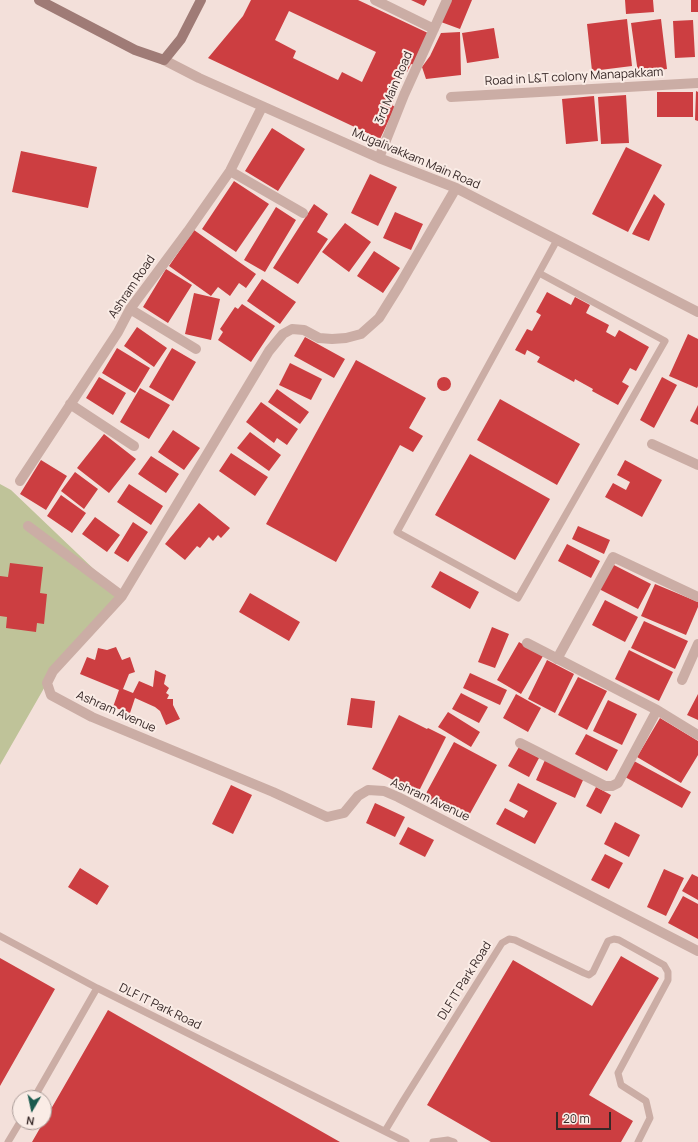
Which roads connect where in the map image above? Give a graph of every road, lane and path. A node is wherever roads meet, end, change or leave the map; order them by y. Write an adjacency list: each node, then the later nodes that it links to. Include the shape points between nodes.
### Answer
1 (39, 0): 6 (main road, via 135,50)
2 (201, 0): 6 (main road, via 181,38)
3 (375, 0): 5 (street)
4 (447, 0): 5 (street)
5 (434, 29): 10 (street, 3rd Main Road)
6 (164, 60): 9 (street, Mugalivakkam Main Road)
7 (698, 83): 8 (street, Road in L&T colony Manapakkam)
8 (451, 97)
9 (262, 107): 10 (street, Mugalivakkam Main Road); 11 (street, Ashram Road)
10 (379, 158): 12 (street, Mugalivakkam Main Road)
11 (230, 171): 13 (street); 16 (street, Ashram Road)
12 (456, 188): 14 (street, Mugalivakkam Main Road); 25 (street, via 379,318 360,334 332,339 319,338 304,330 292,329 282,334 269,351)
13 (303, 213)
14 (557, 240): 15 (lane); 17 (street, Mugalivakkam Main Road)
15 (539, 274): 15 (lane, via 665,341 518,598 397,532)
16 (130, 308): 18 (street); 19 (street, Ashram Road, via 118,332)
17 (698, 312)
18 (196, 350)
19 (70, 404): 21 (street); 23 (street, Ashram Road)
20 (652, 444): 22 (street)
21 (134, 446)
22 (698, 465)
23 (20, 481)
24 (28, 526): 25 (street)
25 (122, 596): 35 (street, Ashram Avenue, via 53,671 47,683 51,696 92,717 327,817 344,813 358,796 368,790 384,791)
26 (698, 597): 29 (street, via 613,558)
27 (527, 643): 29 (street)
28 (698, 644): 30 (street)
29 (557, 659): 31 (street)
30 (682, 680)
31 (657, 710): 32 (street); 33 (street, via 618,783 612,786 597,783)
32 (698, 735)
33 (520, 743)
34 (0, 936): 36 (lane, DLF IT Park Road)
35 (698, 951)
36 (97, 988): 37 (lane); 39 (lane, DLF IT Park Road)
37 (39, 1090)
38 (15, 1130): 40 (lane)
39 (385, 1131): 41 (lane, DLF IT Park Road); 44 (lane, DLF IT Park Road, via 502,943 509,939 515,940 589,975 593,972 608,941 614,939 664,965 668,972 668,980 618,1073 621,1085 646,1101 650,1118)
40 (8, 1142)
41 (406, 1142)
42 (432, 1142): 43 (lane)
43 (454, 1142)
44 (638, 1142)

